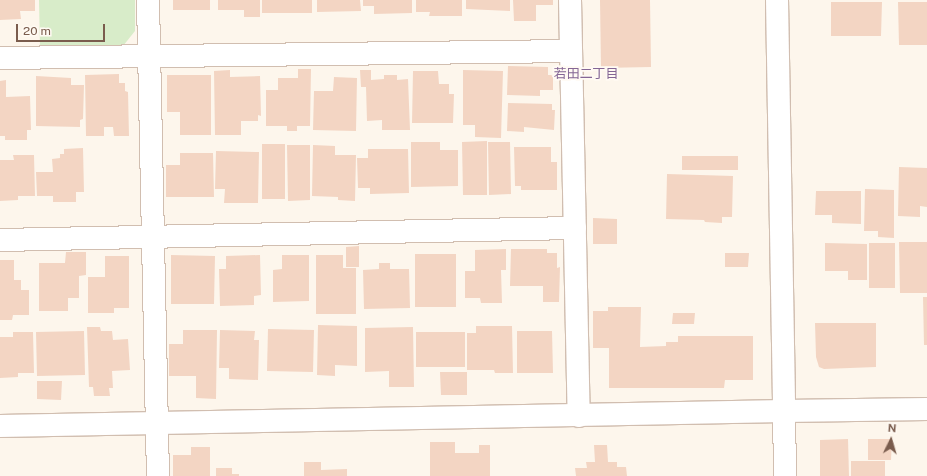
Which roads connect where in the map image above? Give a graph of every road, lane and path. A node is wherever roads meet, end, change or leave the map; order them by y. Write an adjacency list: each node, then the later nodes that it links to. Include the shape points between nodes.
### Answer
1 (148, 0): 5 (street)
2 (570, 0): 4 (street)
3 (777, 0): 11 (street)
4 (571, 51): 5 (street); 7 (street)
5 (149, 55): 6 (street); 8 (street)
6 (0, 58)
7 (575, 228): 8 (street); 12 (street)
8 (152, 238): 9 (street); 13 (street)
9 (0, 240)
10 (927, 409): 11 (street)
11 (784, 411): 12 (street); 16 (street)
12 (579, 416): 13 (street)
13 (156, 422): 14 (street); 15 (street)
14 (0, 426)
15 (158, 476)
16 (785, 476)

